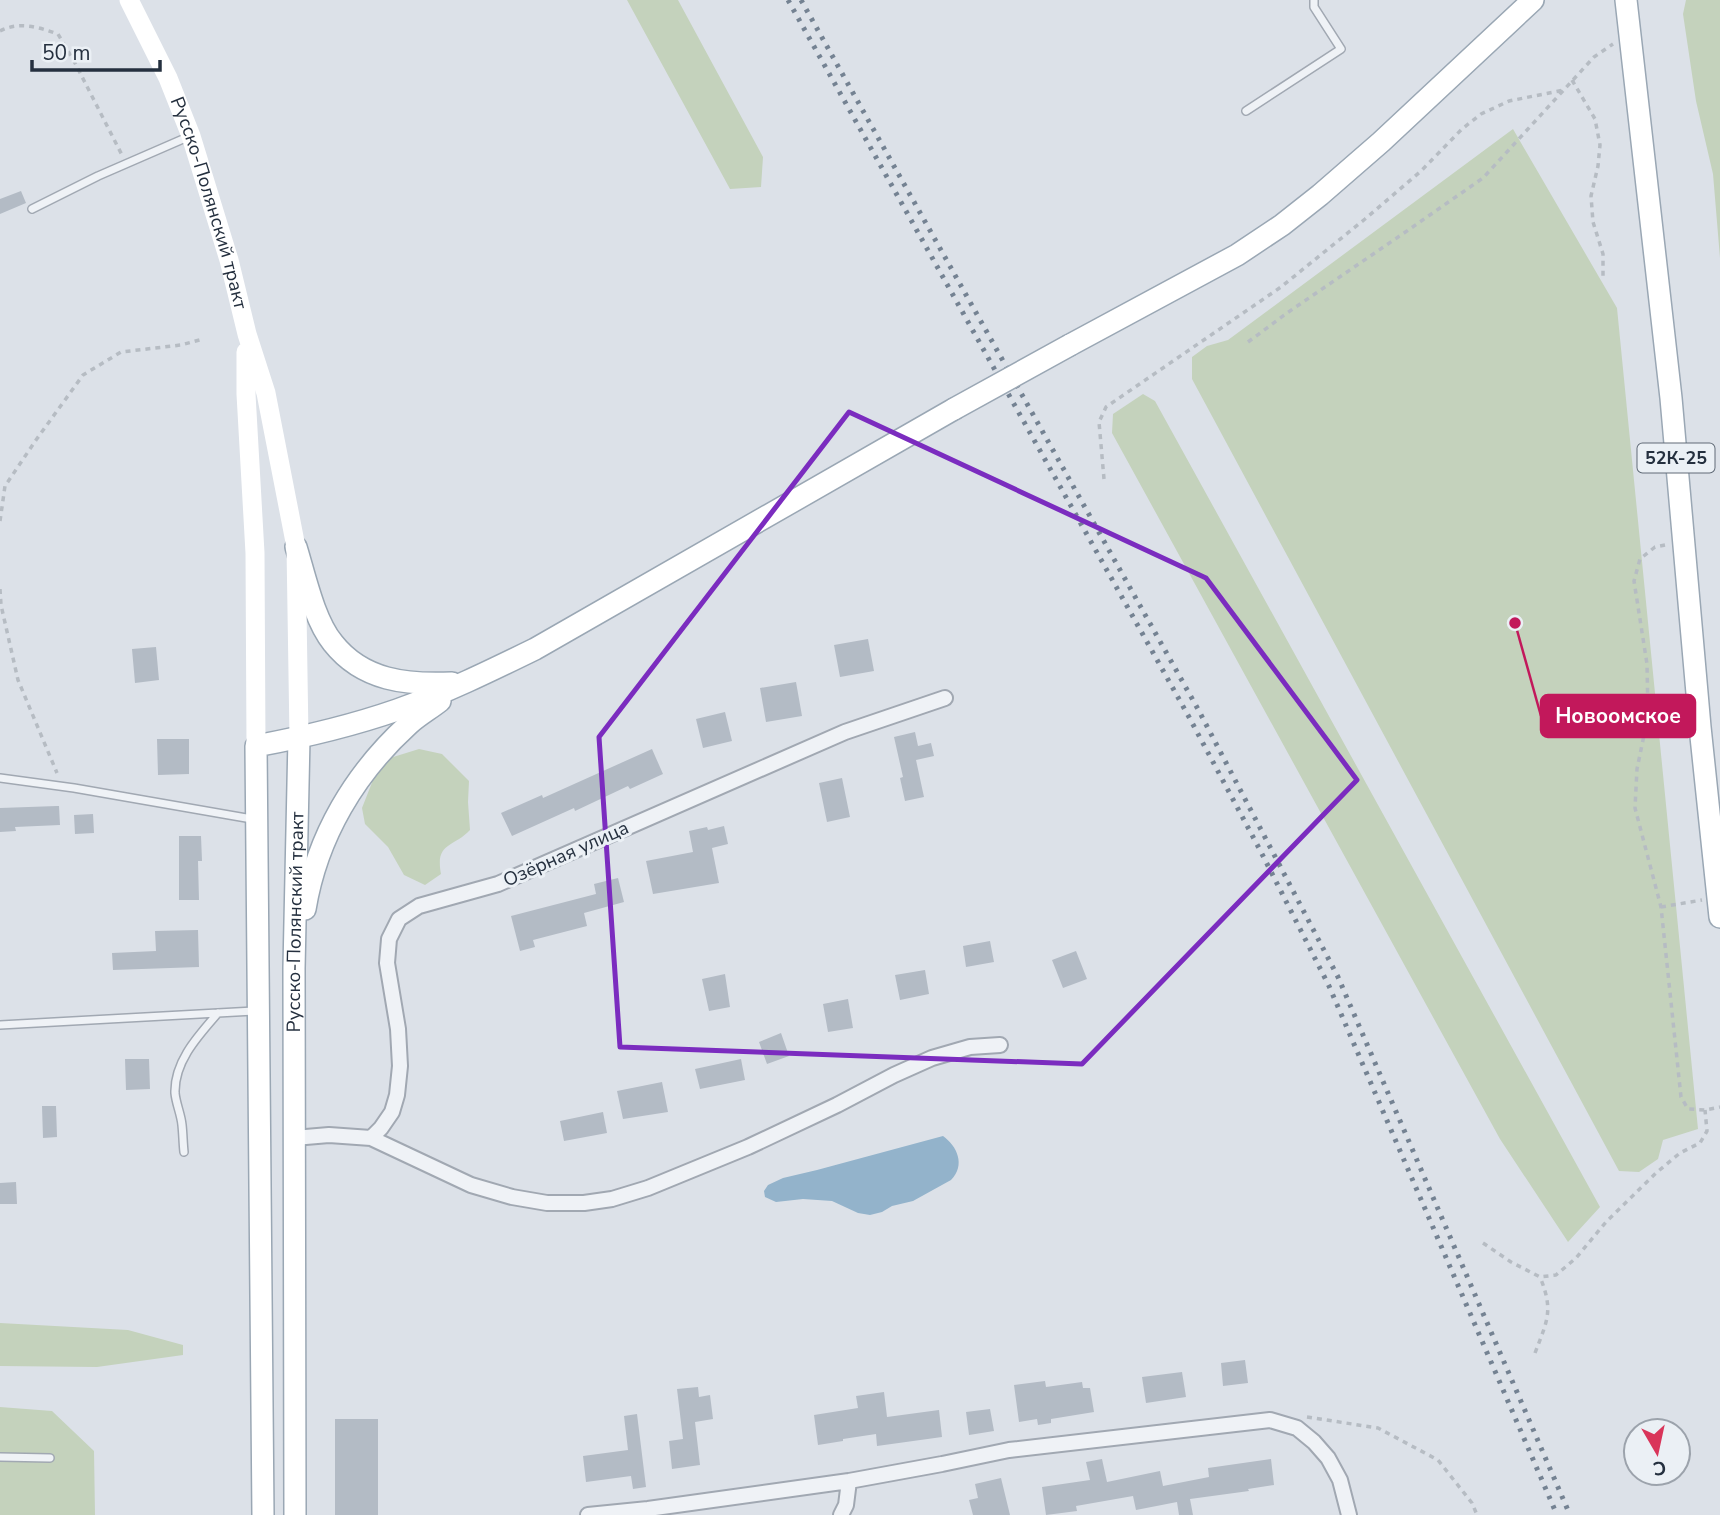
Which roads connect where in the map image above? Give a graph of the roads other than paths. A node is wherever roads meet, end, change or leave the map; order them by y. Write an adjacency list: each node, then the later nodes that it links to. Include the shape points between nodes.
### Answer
1 (129, 0): 6 (main road, Русско-Полянский тракт)
2 (1314, 0): 5 (lane, via 1341,49)
3 (1533, 0): 10 (main road, bridge, via 1320,195 1237,255 954,409 535,649)
4 (1626, 0): 16 (main road, 52К-25, via 1671,398)
5 (1246, 111)
6 (191, 136): 7 (lane); 8 (main road, Русско-Полянский тракт)
7 (32, 209)
8 (247, 334): 9 (main road, Русско-Полянский тракт, via 266,393); 13 (main road, Русско-Полянский тракт)
9 (296, 547): 10 (main road, via 316,613 332,642 351,660 380,677 409,683); 12 (main road, Русско-Полянский тракт)
10 (468, 682): 12 (main road, via 398,710); 17 (main road, via 411,722 369,765 349,794 317,858)
11 (946, 698): 23 (street, Озёрная улица, via 845,732 498,884 419,906 399,919 389,939 387,963 398,1029 397,1095 392,1112)
12 (299, 738): 13 (main road); 17 (main road, Русско-Полянский тракт)
13 (256, 746): 15 (main road, Русско-Полянский тракт)
14 (0, 778): 15 (lane)
15 (257, 820): 18 (main road, Русско-Полянский тракт)
16 (1719, 907)
17 (295, 968): 22 (main road, Русско-Полянский тракт)
18 (258, 1010): 19 (lane); 28 (main road, Русско-Полянский тракт)
19 (218, 1013): 20 (lane); 24 (lane, via 187,1052 178,1073 175,1092)
20 (0, 1025)
21 (1000, 1045): 23 (street, via 970,1047 932,1058 748,1147 612,1199 547,1203 512,1197 471,1185)
22 (294, 1138): 23 (street); 29 (main road, Русско-Полянский тракт)
23 (371, 1138)
24 (184, 1152)
25 (0, 1457): 26 (lane)
26 (50, 1458)
27 (849, 1481): 30 (street); 31 (street); 32 (street, via 1009,1450 1270,1420 1297,1428 1328,1458 1340,1480)
28 (263, 1515)
29 (295, 1515)
30 (588, 1515)
31 (841, 1515)
32 (1349, 1515)

